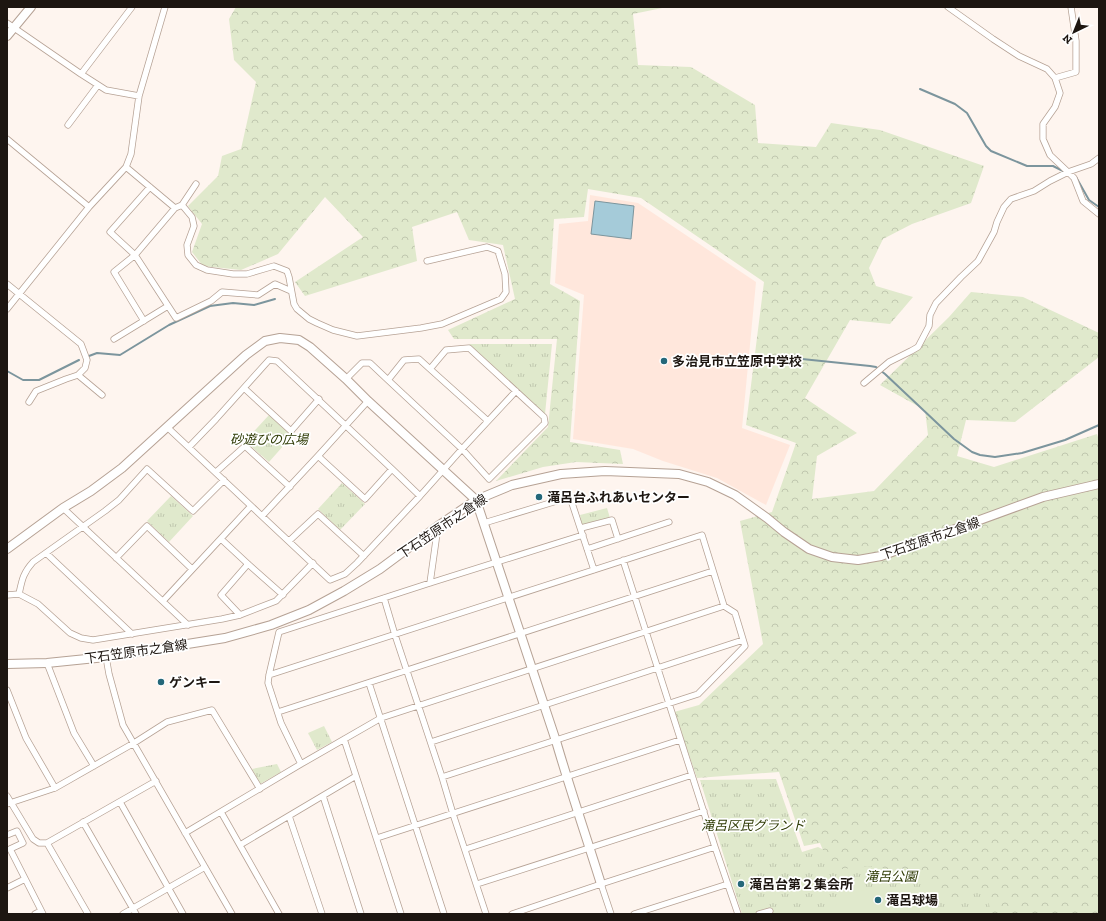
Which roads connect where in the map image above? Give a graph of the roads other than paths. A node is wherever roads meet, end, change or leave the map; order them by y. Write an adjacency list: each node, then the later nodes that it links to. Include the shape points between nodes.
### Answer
1 (31, 7): 6 (main road)
2 (132, 7): 8 (street)
3 (165, 7): 11 (street)
4 (948, 7): 9 (street, via 1019,56 1047,69)
5 (1071, 7): 9 (street, via 1076,41 1076,72)
6 (10, 25): 7 (main road); 8 (street)
7 (7, 36)
8 (81, 74): 10 (street)
9 (1055, 78): 16 (street, via 1060,93 1055,107 1043,124 1043,139 1050,155)
10 (98, 85): 11 (street, via 106,90); 12 (street)
11 (139, 96): 15 (street, via 132,154)
12 (68, 125)
13 (7, 139): 20 (street)
14 (1099, 158): 16 (street, via 1091,164)
15 (126, 167): 18 (street); 20 (street)
16 (1068, 172): 22 (street, via 1074,178 1084,201); 36 (street, via 1034,191 1011,199 1004,207 978,261 936,303 930,315 929,326 918,347 889,362)
17 (196, 184): 19 (street)
18 (150, 187): 21 (street); 23 (street, via 110,232)
19 (182, 205): 21 (street); 26 (street, via 192,217 194,226 187,245 188,254 196,265 207,270 233,274 247,274 274,266 287,271)
20 (89, 207): 27 (street)
21 (175, 208): 23 (street)
22 (1099, 214)
23 (135, 255): 28 (street); 30 (street, via 114,272)
24 (427, 260): 26 (street, via 488,247 498,252 505,274 506,292 501,299 442,324 358,336 333,330 309,319 297,309)
25 (7, 284): 27 (street)
26 (291, 291): 28 (street, via 275,284 258,295 222,292 176,318)
27 (20, 294): 29 (street); 33 (street, via 81,344 87,360 85,368)
28 (168, 306): 30 (street)
29 (7, 309)
30 (144, 321): 31 (street)
31 (114, 339)
32 (430, 369): 35 (street, via 419,358 404,360); 38 (street, via 446,350 469,348); 43 (street)
33 (78, 375): 39 (street); 42 (street, via 36,391)
34 (346, 379): 35 (street, via 362,362 370,363); 41 (main road); 45 (main road, via 299,340 280,338 265,341 246,355)
35 (388, 380): 47 (street)
36 (864, 383)
37 (244, 388): 40 (street, via 269,360 277,361); 40 (street, via 291,431); 46 (street)
38 (516, 391): 43 (street); 47 (street, via 544,417 545,423 489,478)
39 (102, 395)
40 (319, 400): 44 (street)
41 (368, 401): 44 (street); 50 (main road)
42 (29, 402)
43 (488, 421): 47 (street)
44 (346, 425): 48 (street); 49 (street)
45 (167, 427): 46 (street); 58 (main road, via 122,468)
46 (189, 447): 51 (street)
47 (462, 449): 50 (street)
48 (318, 456): 49 (street, via 365,499); 54 (street)
49 (392, 469): 55 (street)
50 (443, 470): 55 (street); 56 (main road)
51 (216, 472): 52 (street); 54 (street, via 245,446)
52 (224, 480): 57 (street); 63 (street, via 193,511 147,470 119,500)
53 (1099, 484): 56 (main road, 下石笠原市之倉線, via 1044,497 881,556 858,560 832,557 809,548 735,495 708,482 679,474 605,470 561,474 512,485)
54 (290, 487): 59 (street)
55 (420, 496): 72 (street)
56 (476, 500): 61 (main road); 62 (main road, 下石笠原市之倉線)
57 (251, 506): 59 (street); 66 (street)
58 (63, 508): 63 (street); 69 (main road)
59 (262, 516): 68 (street)
60 (669, 522): 67 (street)
61 (484, 523): 64 (street, via 570,497); 75 (main road)
62 (438, 526): 81 (street); 91 (main road, 下石笠原市之倉線, via 380,569 344,591 309,610)
63 (83, 527): 71 (street); 73 (street)
64 (581, 528): 65 (street); 67 (street, via 612,520)
65 (583, 535): 70 (street); 75 (street)
66 (221, 539): 76 (street); 78 (street)
67 (618, 539): 70 (street)
68 (289, 541): 72 (street, via 318,514); 77 (street)
69 (7, 549)
70 (587, 549): 79 (street)
71 (46, 553): 82 (street, via 26,570); 96 (street)
72 (364, 556): 77 (street, via 345,574 330,580)
73 (116, 558): 78 (street, via 147,526); 88 (street)
74 (623, 560): 79 (street); 80 (street, via 702,536); 85 (street)
75 (497, 561): 81 (street); 87 (main road)
76 (248, 564): 83 (street); 90 (street, via 221,595)
77 (313, 564): 83 (street)
78 (192, 569): 88 (street)
79 (594, 570): 87 (street)
80 (713, 571): 85 (street); 89 (street)
81 (430, 583): 86 (street)
82 (19, 594): 84 (street); 96 (street, via 38,604 70,633 81,638 93,640)
83 (283, 594): 90 (street, via 276,601)
84 (7, 595)
85 (634, 596): 94 (street); 95 (street)
86 (384, 598): 93 (street); 97 (street)
87 (509, 598): 95 (main road); 97 (street)
88 (163, 601): 92 (street)
89 (724, 606): 94 (street); 98 (street, via 735,613)
90 (240, 615): 92 (street)
91 (281, 621): 93 (street); 99 (main road, 下石笠原市之倉線, via 225,638)
92 (188, 625): 96 (street)
93 (279, 632): 105 (street)
94 (646, 632): 102 (street); 103 (street)
95 (520, 633): 103 (main road); 104 (street)
96 (132, 634)
97 (395, 634): 104 (street); 105 (street)
98 (743, 640): 102 (street); 108 (street, via 745,646 698,694)
99 (106, 657): 100 (main road, 下石笠原市之倉線); 117 (street, via 123,725)
100 (47, 663): 101 (main road, 下石笠原市之倉線); 119 (street, via 74,733)
101 (7, 664)
102 (657, 667): 108 (street); 109 (street)
103 (532, 669): 109 (main road); 110 (street)
104 (407, 670): 106 (street); 110 (street)
105 (269, 674): 111 (street, via 268,684)
106 (369, 683): 111 (street); 112 (street)
107 (7, 690): 125 (street, via 26,738)
108 (669, 704): 114 (street); 115 (street)
109 (544, 705): 115 (main road); 116 (street)
110 (418, 706): 112 (street); 116 (street)
111 (278, 712): 118 (street)
112 (381, 718): 113 (street); 137 (street)
113 (344, 739): 118 (street); 121 (street)
114 (680, 740): 120 (street); 122 (street)
115 (556, 741): 122 (main road); 123 (street)
116 (431, 742): 123 (street)
117 (134, 743): 119 (street); 124 (street); 126 (street, via 167,722 212,710)
118 (301, 764): 126 (street)
119 (94, 766): 125 (street)
120 (692, 774): 131 (street); 133 (street)
121 (356, 776): 128 (street); 140 (street)
122 (566, 776): 133 (main road); 134 (street)
123 (442, 777): 134 (street)
124 (156, 781): 129 (street); 138 (street)
125 (56, 788): 130 (street)
126 (260, 789): 132 (street)
127 (7, 796): 130 (street)
128 (323, 796): 135 (street); 165 (street)
129 (120, 802): 136 (street); 153 (street)
130 (9, 803): 141 (street, via 33,839 39,843)
131 (704, 811): 143 (street); 144 (street)
132 (221, 812): 138 (street); 142 (street)
133 (578, 812): 143 (main road); 145 (street)
134 (453, 814): 137 (street); 145 (street)
135 (289, 816): 142 (street); 164 (street)
136 (83, 822): 141 (street); 154 (street)
137 (415, 825): 140 (street); 167 (street)
138 (186, 833): 147 (street)
139 (7, 834): 146 (street, via 17,831 23,843)
140 (377, 838): 166 (street)
141 (47, 843): 158 (street)
142 (240, 845): 163 (street)
143 (590, 848): 149 (street); 150 (main road)
144 (715, 848): 150 (street); 151 (street)
145 (466, 849): 149 (street)
146 (8, 850): 148 (street)
147 (205, 867): 153 (street); 162 (street)
148 (25, 879): 152 (street); 156 (street)
149 (477, 884): 168 (street)
150 (601, 884): 169 (street); 170 (street)
151 (728, 884): 171 (street); 172 (street)
152 (7, 888)
153 (168, 888): 154 (street); 161 (street)
154 (133, 908): 159 (street); 160 (street)
155 (770, 911): 173 (street)
156 (42, 912): 157 (street)
157 (35, 914)
158 (88, 914)
159 (123, 914)
160 (136, 914)
161 (183, 914)
162 (232, 914)
163 (279, 914)
164 (322, 914)
165 (361, 914)
166 (401, 914)
167 (444, 914)
168 (486, 914)
169 (512, 914)
170 (611, 914)
171 (634, 914)
172 (738, 914)
173 (759, 914)

